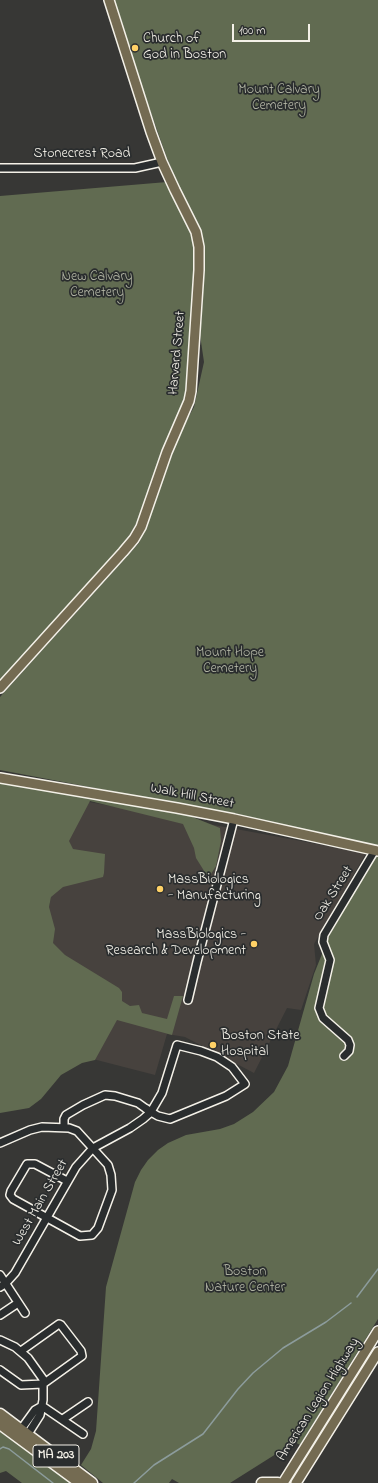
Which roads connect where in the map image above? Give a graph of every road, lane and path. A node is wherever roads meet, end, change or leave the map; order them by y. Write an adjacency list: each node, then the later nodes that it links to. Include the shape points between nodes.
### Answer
1 (109, 0): 2 (main road, Harvard Street)
2 (162, 162): 3 (street, Stonecrest Road, via 129,168); 4 (main road, Harvard Street, via 196,232 199,246 189,401 167,452 141,527 134,539)
3 (0, 168)
4 (0, 688)
5 (0, 778): 6 (main road, Walk Hill Street)
6 (234, 819): 7 (main road, Walk Hill Street); 8 (street)
7 (376, 851): 9 (street, Oak Street, via 324,935 323,942 330,960 318,1008 323,1018 348,1040 349,1051)
8 (188, 1000)
9 (344, 1056)
10 (151, 1112): 10 (street, West Main Street, via 162,1093 177,1045 217,1057 232,1067 245,1084 226,1096 170,1119); 11 (street, via 138,1103 105,1095 66,1114); 13 (street, West Main Street, via 130,1128)
11 (64, 1128): 12 (street, via 42,1127); 13 (street, via 77,1131)
12 (0, 1143)
13 (93, 1148): 14 (street, West Main Street); 15 (street, via 108,1165 112,1190 98,1228 92,1235 80,1236)
14 (67, 1181): 15 (street, West Main Street); 15 (street, via 34,1164 24,1166 10,1195)
15 (47, 1218): 17 (street, West Main Street, via 15,1273)
16 (0, 1275): 17 (street)
17 (3, 1285): 18 (street)
18 (18, 1303): 19 (street); 20 (street)
19 (25, 1313)
20 (0, 1315)
21 (378, 1331): 38 (main road, American Legion Highway)
22 (0, 1340): 23 (street)
23 (20, 1351): 26 (street, via 28,1358); 26 (street, via 59,1324 81,1351 80,1358)
24 (378, 1352): 39 (main road, American Legion Highway)
25 (0, 1370): 26 (street, via 21,1385)
26 (43, 1384): 28 (street)
27 (88, 1402): 30 (street)
28 (42, 1406): 30 (street); 33 (street, via 35,1410)
29 (0, 1414): 33 (highway, MA 203)
30 (63, 1419): 32 (street)
31 (0, 1424): 33 (highway, MA 203)
32 (83, 1434)
33 (22, 1435): 34 (highway, MA 203); 35 (highway, MA 203)
34 (80, 1483)
35 (92, 1483)
36 (262, 1483): 37 (highway)
37 (278, 1483)
38 (284, 1483)
39 (296, 1483)

